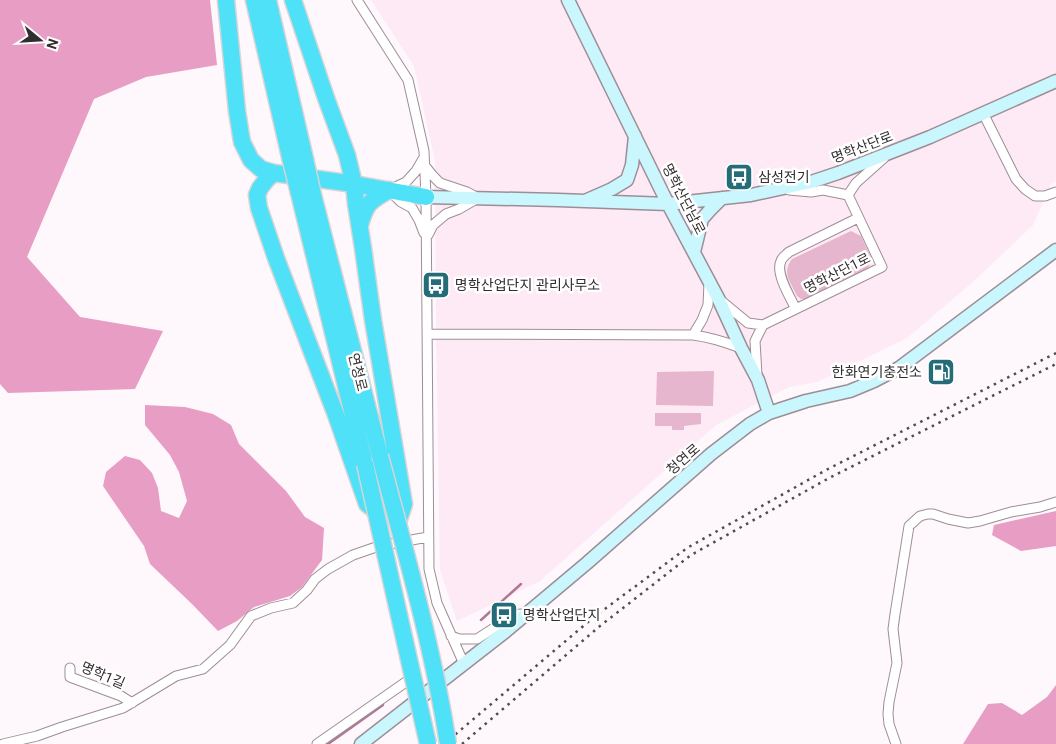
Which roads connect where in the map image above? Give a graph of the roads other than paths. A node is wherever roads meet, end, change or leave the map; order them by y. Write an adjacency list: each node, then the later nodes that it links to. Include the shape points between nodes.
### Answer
1 (226, 0): 14 (highway, via 242,142 251,160 261,170)
2 (254, 0): 11 (highway, 연청로)
3 (268, 0): 11 (highway, 연청로)
4 (293, 0): 12 (highway)
5 (357, 0): 13 (street, via 408,80)
6 (568, 0): 9 (street, 명학산단남로)
7 (1056, 80): 8 (street, 명학산단로)
8 (983, 113): 10 (street, 명학산단로); 18 (street, via 1016,180 1035,196)
9 (635, 136): 24 (street, via 627,180); 25 (street, 명학산단남로)
10 (888, 154): 16 (street, 명학산단로, via 829,176); 20 (street, via 856,183)
11 (298, 158): 19 (highway, 연청로, bridge)
12 (348, 158): 15 (highway); 17 (highway, via 367,181)
13 (424, 162): 17 (street, via 406,182); 21 (street); 22 (street, via 440,183)
14 (274, 174): 15 (highway); 41 (highway, via 260,188 259,208 336,415)
15 (354, 184): 17 (highway); 27 (highway)
16 (780, 189): 20 (street, via 823,190); 23 (street, 명학산단로)
17 (389, 190): 21 (highway); 27 (highway, via 372,201 363,212); 28 (street, via 412,208)
18 (1056, 192)
19 (306, 194): 40 (highway, 연청로); 41 (highway, 연청로)
20 (848, 195): 26 (street, 명학산단1로)
21 (426, 197): 22 (street, 명학산단로); 28 (street)
22 (478, 198): 24 (street, 명학산단로); 28 (street, via 433,224)
23 (722, 198): 25 (street, 명학산단로); 30 (street, via 702,219)
24 (585, 201): 25 (street, 명학산단로)
25 (668, 204): 30 (street, 명학산단남로)
26 (858, 218): 33 (street, via 781,259 780,276); 33 (street, 명학산단1로, via 882,267)
27 (360, 228): 40 (highway, via 374,320)
28 (426, 240): 35 (street)
29 (1056, 250): 39 (street, 청연로, via 899,368 850,391)
30 (694, 252): 31 (street, 명학산단남로)
31 (709, 280): 32 (street, 명학산단남로); 36 (street, via 708,305)
32 (718, 298): 34 (street, via 748,323); 37 (street, 명학산단남로)
33 (796, 309): 34 (street, 명학산단1로)
34 (763, 325): 38 (street, via 755,341)
35 (427, 334): 36 (street); 43 (street)
36 (693, 335): 37 (street)
37 (741, 348): 38 (street, 명학산단남로)
38 (758, 380): 39 (street, 명학산단남로)
39 (769, 413): 44 (street, 청연로, via 711,454)
40 (388, 456): 54 (highway, 연청로, bridge, via 398,522 432,658)
41 (360, 466): 48 (highway, 연청로, bridge, via 376,511)
42 (1056, 502): 55 (street, via 980,522 928,514 920,516 909,526 893,629 898,663 888,714)
43 (428, 537): 45 (street, via 429,569 437,603); 49 (street, via 379,546 328,569 315,578 294,603 250,616 230,645 203,669 176,676)
44 (532, 609): 45 (street, via 477,639); 46 (street, 청연로)
45 (451, 636): 46 (street)
46 (464, 664): 52 (street, 청연로)
47 (70, 668): 49 (street, 명학1길, via 70,677)
48 (413, 677): 51 (street); 53 (highway, 연청로, bridge)
49 (132, 703): 50 (street, via 37,736)
50 (3, 744)
51 (318, 744)
52 (360, 744)
53 (428, 744)
54 (448, 744)
55 (896, 744)

